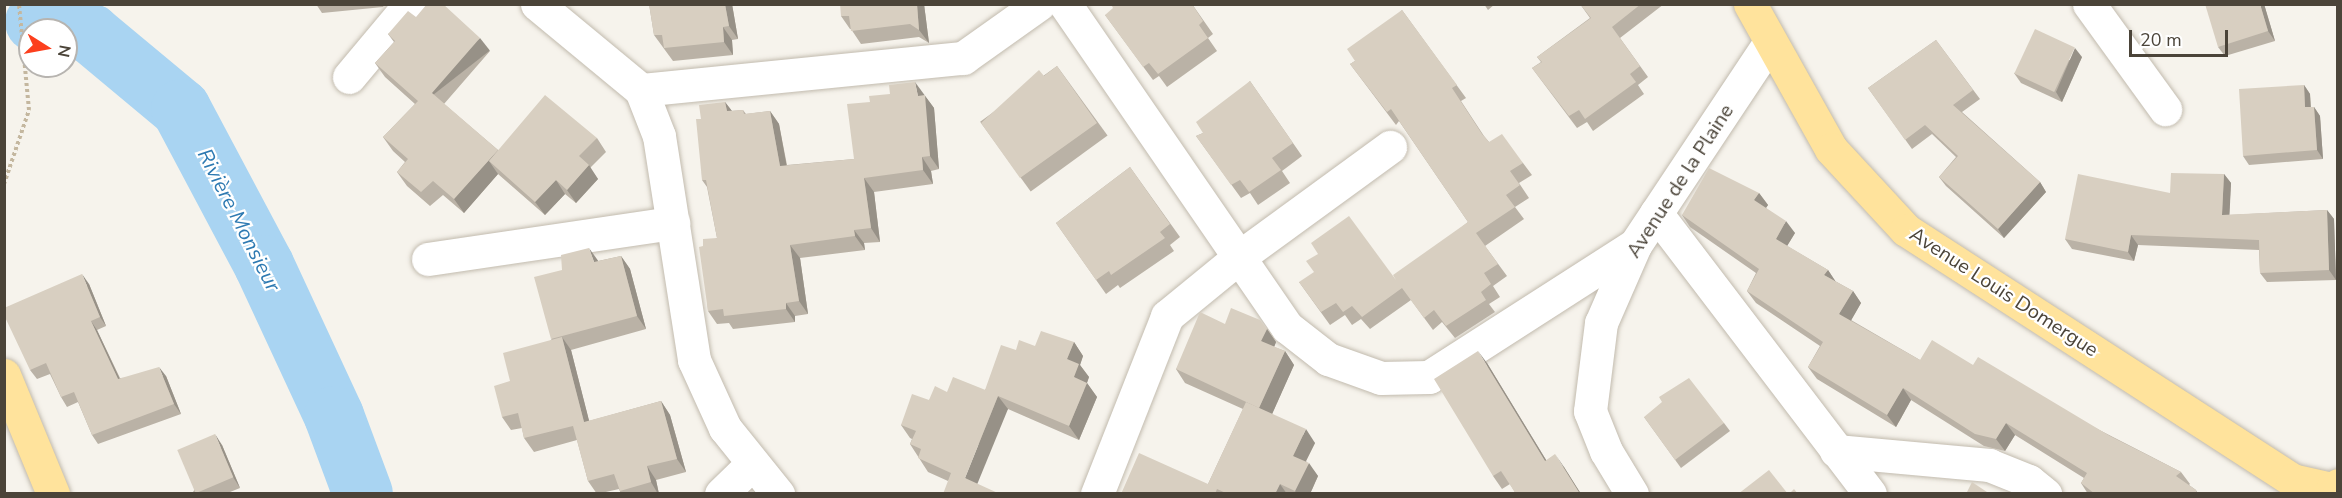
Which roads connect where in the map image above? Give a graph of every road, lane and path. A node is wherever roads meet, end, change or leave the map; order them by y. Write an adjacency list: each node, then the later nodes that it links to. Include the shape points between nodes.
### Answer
1 (19, 4): 13 (path, via 29,110)
2 (410, 4): 9 (street)
3 (537, 4): 10 (street)
4 (1039, 4): 10 (street, via 963,58)
5 (1065, 4): 17 (street)
6 (1750, 4): 8 (main road, Avenue Louis Domergue)
7 (2089, 4): 11 (street)
8 (1770, 42): 14 (street, Avenue de la Plaine); 22 (main road, Avenue Louis Domergue, via 1831,149 1906,230 2292,480)
9 (349, 77)
10 (641, 90): 15 (street, via 659,136)
11 (2165, 109)
12 (1390, 147): 17 (street)
13 (4, 184)
14 (1656, 213): 16 (street, Avenue de la Plaine); 20 (street)
15 (673, 223): 18 (street); 21 (street, via 694,360 725,428)
16 (1635, 245): 17 (street, via 1429,377 1382,378 1328,359 1287,327); 27 (street, Avenue de la Plaine, via 1601,323 1590,411 1606,451)
17 (1239, 257): 26 (street, via 1167,316)
18 (428, 259)
19 (4, 375): 23 (main road)
20 (1836, 452): 28 (street); 29 (street, via 1989,465 2029,481)
21 (752, 464): 24 (street); 25 (street)
22 (2336, 489)
23 (53, 494)
24 (721, 494)
25 (778, 494)
26 (1097, 494)
27 (1632, 494)
28 (1870, 494)
29 (2045, 494)

